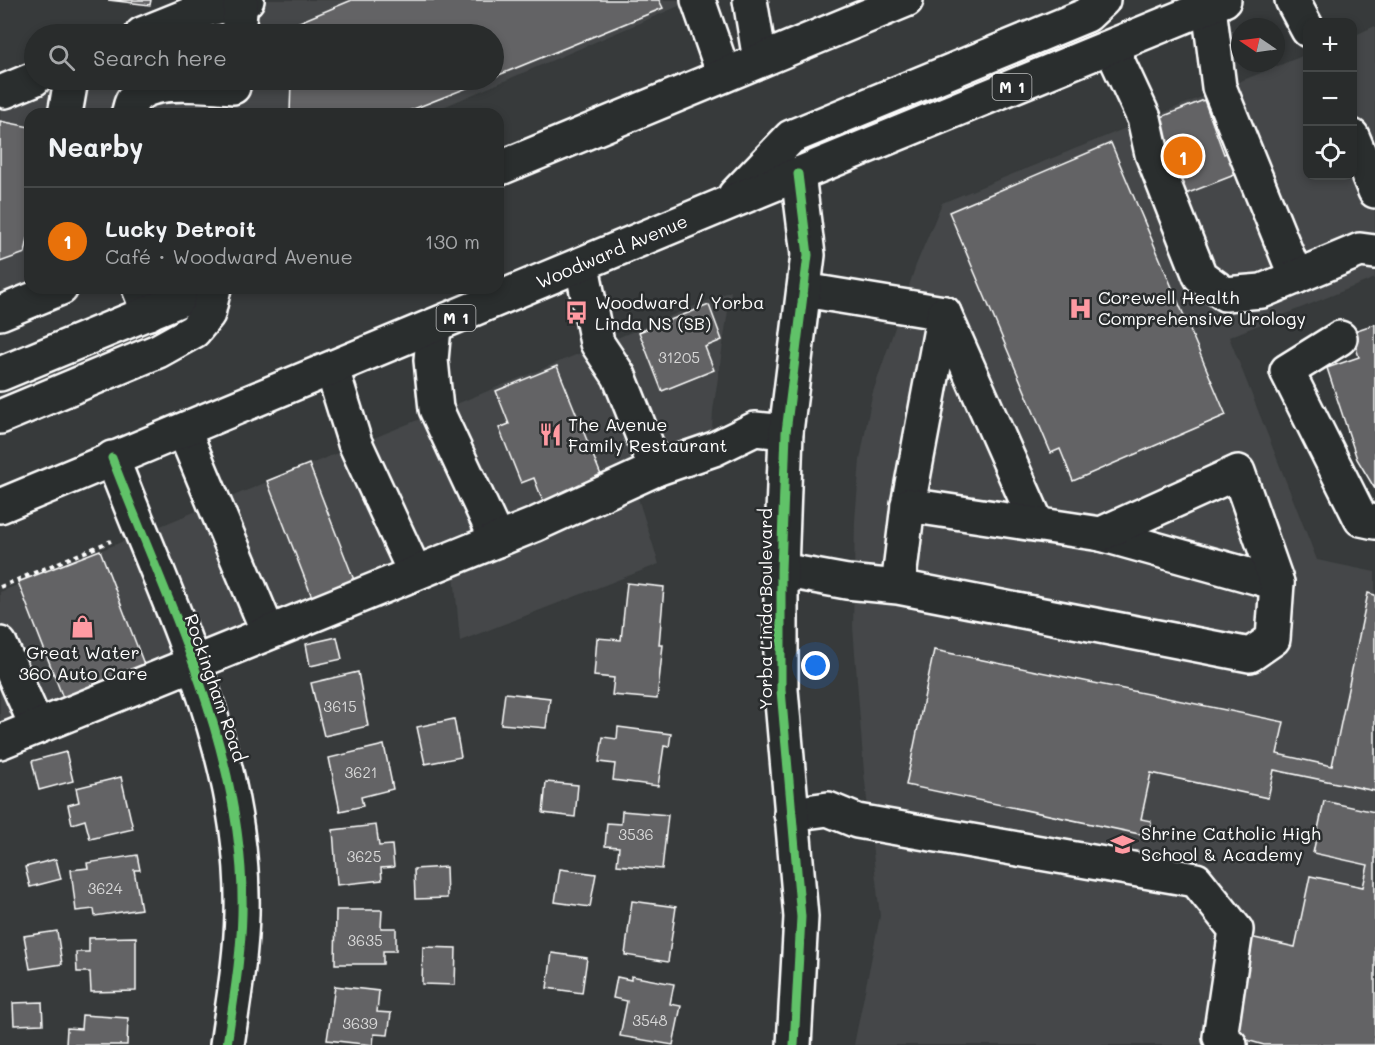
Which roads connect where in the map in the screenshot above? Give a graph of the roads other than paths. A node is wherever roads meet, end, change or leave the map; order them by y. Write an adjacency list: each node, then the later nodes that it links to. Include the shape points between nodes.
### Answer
1 (243, 0): 9 (main road); 10 (main road)
2 (698, 0): 13 (main road)
3 (750, 0): 12 (main road)
4 (906, 0): 12 (main road)
5 (1103, 0): 24 (main road, via 1087,15 791,137)
6 (1292, 0): 8 (main road)
7 (1217, 3): 11 (main road, Woodward Avenue / M 1); 27 (main road, via 1219,87)
8 (1303, 21)
9 (167, 24)
10 (239, 24)
11 (1111, 47): 22 (main road, Woodward Avenue / M 1); 27 (main road, via 1144,118 1152,154 1200,276 1225,294 1262,291)
12 (760, 60): 13 (main road)
13 (724, 75): 21 (main road)
14 (69, 90): 18 (main road)
15 (148, 90): 19 (main road, via 133,100)
16 (213, 90): 17 (main road)
17 (233, 94)
18 (66, 108)
19 (130, 108)
20 (1357, 146): 23 (main road)
21 (504, 166)
22 (798, 174): 24 (main road, Woodward Avenue / M 1); 28 (main road, Yorba Linda Boulevard, via 808,255)
23 (1375, 191)
24 (728, 203): 26 (main road, Woodward Avenue / M 1)
25 (1375, 252): 27 (main road, via 1360,250)
26 (582, 266): 35 (main road, Woodward Avenue / M 1); 43 (main road, via 597,343 619,376)
27 (1296, 277)
28 (804, 290): 34 (main road); 41 (main road, Yorba Linda Boulevard)
29 (46, 294): 33 (main road)
30 (176, 294): 32 (main road)
31 (213, 294): 39 (main road, via 208,314 194,332)
32 (144, 300): 37 (main road)
33 (0, 313)
34 (944, 313): 44 (main road); 47 (main road)
35 (434, 327): 38 (main road, Woodward Avenue / M 1); 49 (main road, via 430,360 436,409)
36 (1340, 338): 46 (main road, via 1287,371 1361,519)
37 (3, 366)
38 (333, 369): 40 (main road, Woodward Avenue / M 1); 51 (main road, via 355,443)
39 (0, 417)
40 (184, 431): 42 (main road, Woodward Avenue / M 1); 54 (main road)
41 (786, 432): 43 (main road, via 754,429 714,449); 50 (main road, Yorba Linda Boulevard)
42 (112, 458): 45 (main road, Woodward Avenue / M 1); 56 (main road, Rockingham Road)
43 (656, 469): 49 (main road)
44 (908, 505): 47 (main road); 53 (main road)
45 (0, 506)
46 (1375, 522)
47 (1037, 524): 48 (main road)
48 (1101, 534): 52 (main road); 52 (main road, via 1238,472)
49 (497, 540): 51 (main road)
50 (781, 570): 53 (main road); 59 (main road, Yorba Linda Boulevard, via 781,690)
51 (415, 573): 54 (main road)
52 (1277, 583): 53 (main road, via 1273,639 1250,655)
53 (898, 587)
54 (268, 632): 56 (main road)
55 (0, 644): 57 (main road)
56 (192, 663): 57 (main road); 60 (main road, Rockingham Road, via 224,758 239,843 242,914)
57 (37, 727): 58 (main road)
58 (0, 742)
59 (791, 814): 61 (main road, Yorba Linda Boulevard, via 801,917); 62 (main road, via 828,809 857,821 1196,880 1236,930 1220,1037)
60 (227, 1045)
61 (794, 1045)
62 (1230, 1045)

